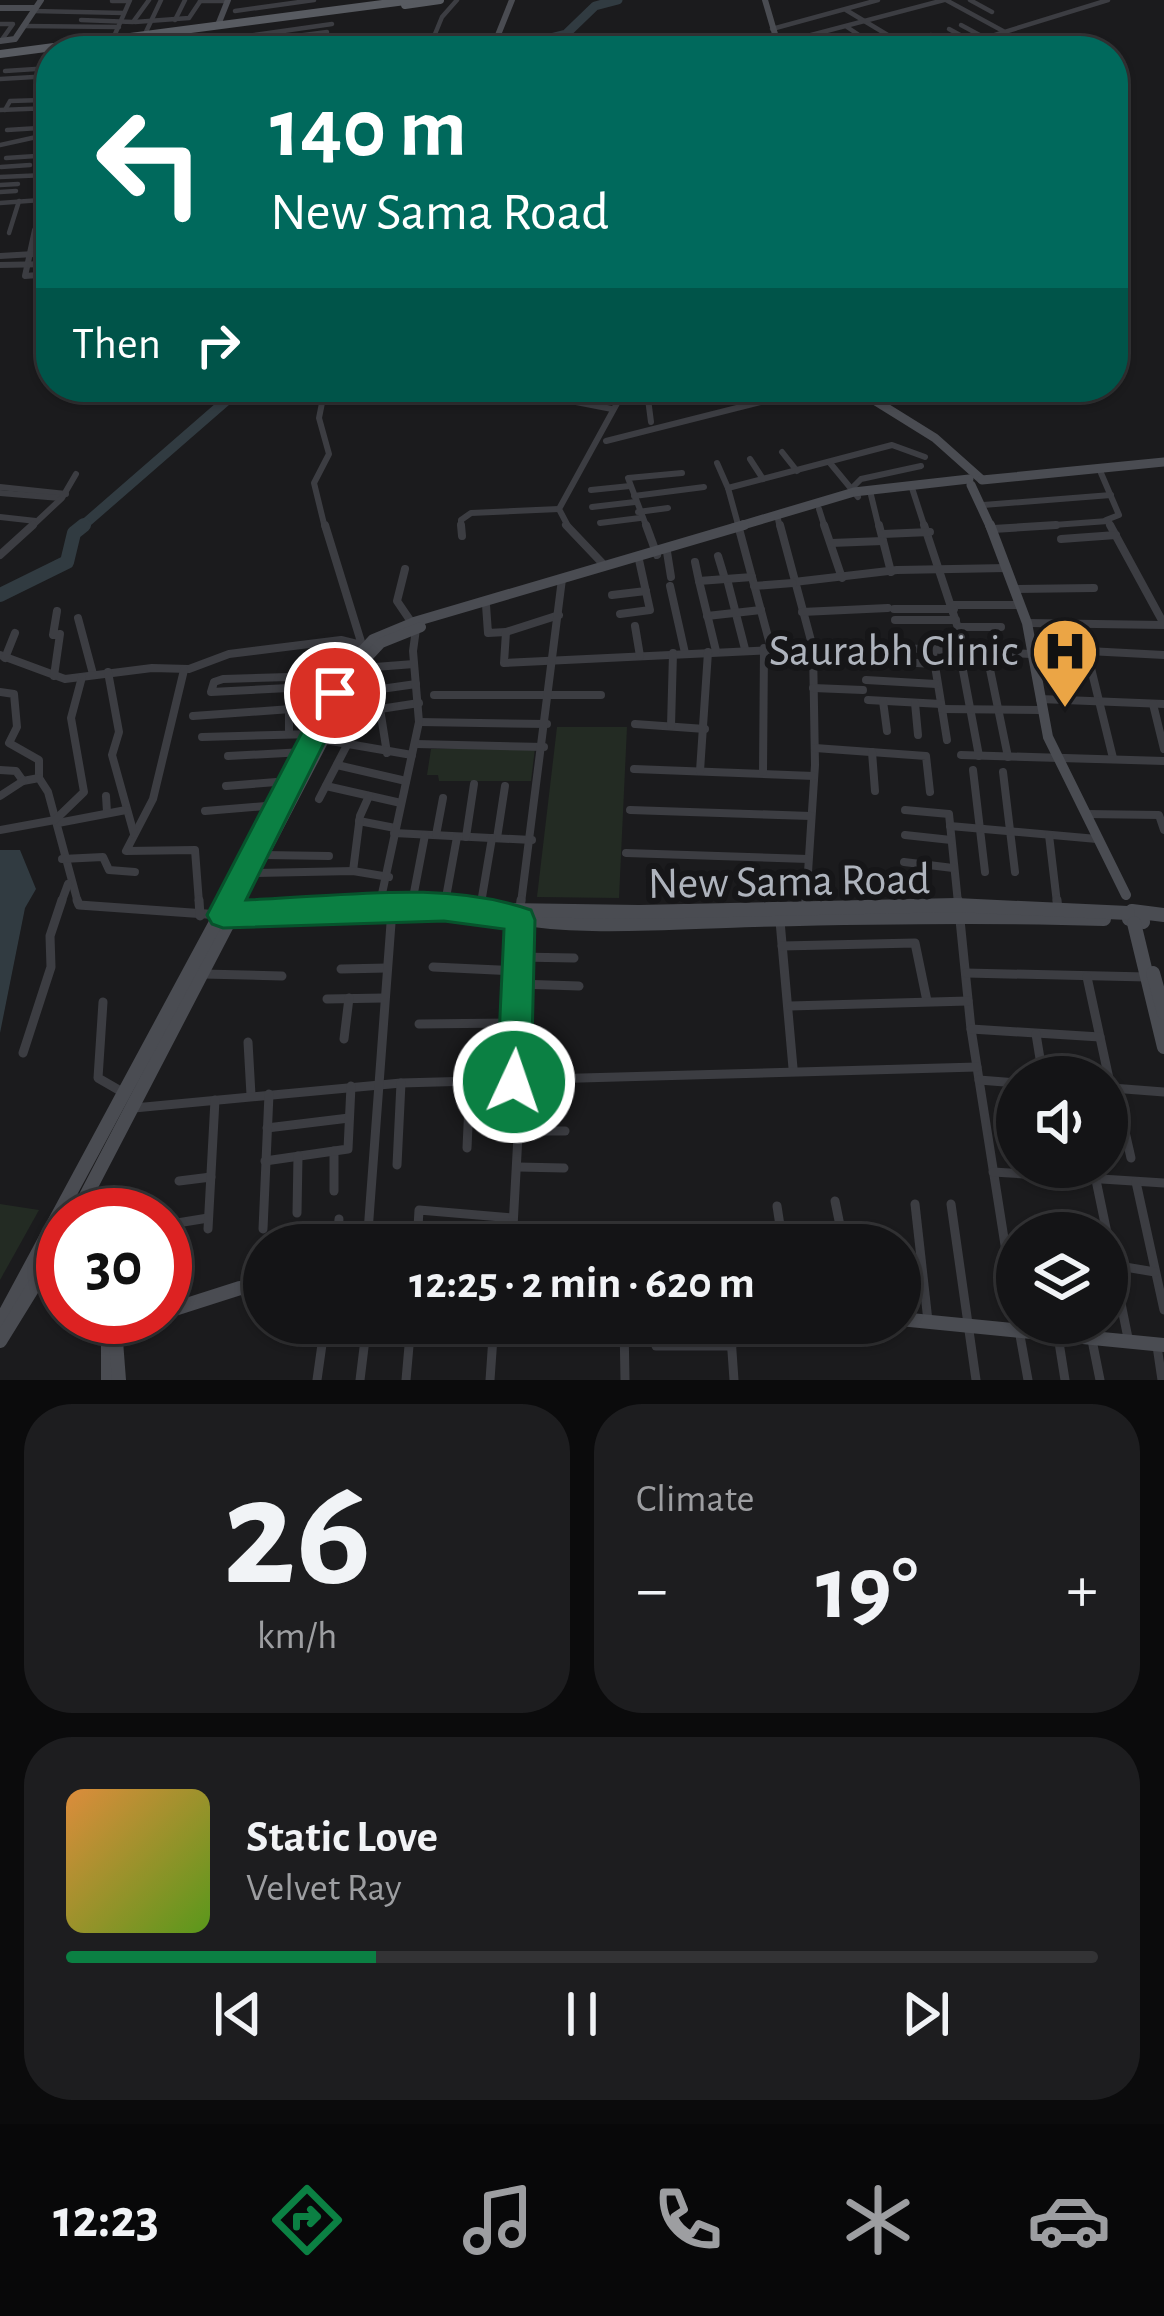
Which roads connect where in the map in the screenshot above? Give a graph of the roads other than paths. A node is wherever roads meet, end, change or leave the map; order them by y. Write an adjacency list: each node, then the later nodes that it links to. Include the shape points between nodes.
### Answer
1 (41, 0): 27 (street)
2 (149, 0): 41 (street)
3 (161, 0): 39 (street)
4 (184, 0): 38 (street)
5 (201, 0): 6 (street); 38 (street, via 190,17)
6 (229, 0): 46 (street)
7 (256, 0): 24 (street)
8 (316, 0): 22 (street); 32 (street)
9 (413, 0): 23 (main road)
10 (458, 0): 21 (street)
11 (509, 0): 61 (street)
12 (765, 0): 52 (street)
13 (878, 0): 26 (street)
14 (945, 0): 40 (street); 54 (street)
15 (970, 0): 33 (street)
16 (1065, 0): 25 (street)
17 (1108, 0): 25 (street)
18 (57, 1): 29 (street)
19 (112, 1): 20 (street)
20 (130, 1): 34 (street)
21 (446, 2): 59 (main road); 60 (street)
22 (274, 3): 24 (street); 35 (street)
23 (366, 3): 32 (main road)
24 (259, 8): 28 (street)
25 (1082, 8): 54 (street)
26 (844, 9): 40 (street); 52 (street)
27 (34, 10): 29 (street); 36 (street); 45 (street)
28 (235, 11)
29 (50, 12): 30 (street); 48 (street)
30 (66, 12): 31 (street); 49 (street)
31 (80, 12): 34 (street); 50 (street)
32 (324, 12): 35 (main road)
33 (992, 12)
34 (124, 13): 43 (street)
35 (280, 18): 46 (main road)
36 (1, 20): 42 (street)
37 (81, 20): 43 (street)
38 (175, 20): 39 (street)
39 (151, 21): 41 (street); 56 (street)
40 (865, 21): 51 (street); 65 (street)
41 (133, 22): 43 (street)
42 (13, 24): 45 (street); 69 (street)
43 (120, 24): 50 (street); 55 (street)
44 (332, 24): 58 (street)
45 (24, 25): 48 (street); 69 (street, via 15,39)
46 (221, 25): 57 (main road)
47 (961, 25): 67 (street)
48 (41, 26): 49 (street)
49 (58, 26): 50 (street)
50 (71, 26)
51 (845, 26): 63 (street); 64 (street)
52 (772, 28): 62 (street)
53 (949, 29): 66 (street)
54 (1005, 32): 68 (street)
55 (114, 36)
56 (146, 36)
57 (161, 36)
58 (286, 36)
59 (289, 36)
60 (434, 36)
61 (497, 36)
62 (774, 36)
63 (807, 36)
64 (857, 36)
65 (889, 36)
66 (962, 36)
67 (981, 36)
68 (992, 36)
69 (0, 41)
70 (36, 54): 72 (main road)
71 (36, 54): 72 (main road)
72 (0, 57)
73 (4, 76): 74 (street); 75 (street); 76 (street)
74 (35, 77): 77 (street)
75 (36, 77)
76 (0, 89)
77 (31, 89)
78 (36, 100): 80 (street, via 10,101)
79 (36, 109): 81 (street)
80 (3, 110): 81 (street)
81 (21, 110): 82 (street)
82 (16, 119)
83 (7, 130): 84 (street)
84 (36, 134)
85 (36, 138): 86 (street)
86 (0, 145)
87 (5, 158): 88 (street)
88 (36, 159)
89 (30, 165): 90 (street)
90 (16, 166): 91 (street); 94 (street)
91 (1, 167)
92 (36, 184): 94 (street)
93 (0, 185): 94 (street); 94 (street)
94 (17, 188): 95 (street); 96 (street); 97 (street)
95 (36, 198)
96 (0, 203)
97 (9, 234)
98 (36, 234): 99 (street)
99 (34, 242): 100 (street)
100 (30, 254): 101 (street); 102 (street); 104 (street)
101 (36, 254)
102 (0, 256)
103 (2, 265): 104 (street); 107 (street)
104 (27, 265): 105 (street); 106 (street, via 25,276)
105 (36, 265)
106 (36, 275)
107 (0, 278)
108 (322, 402): 199 (street, via 329,454 314,483)
109 (576, 402): 114 (street)
110 (616, 402): 114 (street)
111 (647, 402): 115 (street)
112 (766, 402): 116 (street)
113 (874, 402): 128 (street, via 957,454)
114 (612, 410): 141 (street)
115 (651, 422)
116 (606, 441)
117 (782, 452): 123 (street)
118 (750, 459): 127 (street)
119 (717, 463): 132 (street)
120 (830, 463): 123 (street); 135 (street); 135 (street, via 897,444 923,461 861,479)
121 (1164, 465): 122 (street)
122 (1136, 467): 125 (street); 128 (street)
123 (797, 471): 127 (street)
124 (682, 473): 129 (street, via 628,478)
125 (1101, 473): 128 (street); 136 (street)
126 (76, 474): 137 (street)
127 (763, 479): 132 (street)
128 (977, 485): 130 (street); 136 (street); 150 (street)
129 (630, 486): 134 (street); 138 (street)
130 (911, 486): 135 (street); 151 (street)
131 (704, 487): 138 (street)
132 (728, 488): 149 (street)
133 (0, 489): 137 (street)
134 (591, 490)
135 (858, 493): 142 (street); 145 (street); 154 (street)
136 (1111, 495): 146 (street, via 1119,515)
137 (63, 496): 147 (street)
138 (635, 499): 139 (street); 143 (street)
139 (592, 506)
140 (668, 508): 143 (street)
141 (559, 509): 153 (street, via 471,513 461,520); 162 (street)
142 (819, 509): 145 (street); 156 (street)
143 (639, 515): 148 (street); 157 (street)
144 (0, 517): 147 (street)
145 (778, 518): 149 (street); 172 (street)
146 (1106, 520): 150 (street); 152 (street)
147 (38, 521): 158 (street)
148 (600, 523)
149 (737, 529): 157 (street); 171 (street)
150 (993, 529): 163 (street)
151 (930, 532): 154 (street); 165 (street)
152 (1116, 535): 155 (street); 194 (street)
153 (462, 536)
154 (883, 537): 156 (street); 166 (street)
155 (1061, 539)
156 (830, 543): 167 (street)
157 (659, 552): 160 (street); 162 (street); 177 (street)
158 (0, 556)
159 (718, 556): 168 (street)
160 (639, 560): 162 (street); 175 (street)
161 (694, 562): 170 (street)
162 (606, 568): 169 (street)
163 (1007, 568): 165 (street); 174 (street)
164 (406, 569): 193 (street, via 397,601)
165 (942, 569): 166 (street); 181 (street)
166 (891, 572): 167 (street)
167 (842, 578): 172 (street)
168 (726, 579): 170 (street); 171 (street); 185 (street)
169 (562, 581): 179 (street); 187 (street); 193 (street)
170 (699, 581): 188 (street)
171 (753, 582): 172 (street); 183 (street)
172 (794, 583): 184 (street)
173 (1094, 588): 174 (street)
174 (1015, 589): 180 (street)
175 (646, 591): 176 (street); 186 (street, via 650,610)
176 (612, 595)
177 (673, 600): 178 (street); 210 (street)
178 (656, 601)
179 (486, 605): 193 (street); 197 (street, via 488,633)
180 (1020, 605): 181 (street); 191 (street)
181 (953, 607): 184 (street); 192 (street)
182 (56, 610): 222 (street)
183 (761, 610): 185 (street); 201 (street)
184 (802, 612): 202 (street)
185 (736, 613): 188 (street); 203 (street)
186 (620, 614)
187 (559, 615): 197 (street); 214 (street)
188 (706, 616): 206 (street)
189 (78, 618): 221 (street)
190 (895, 620): 192 (street)
191 (1027, 623): 194 (street); 207 (street)
192 (957, 624): 196 (street); 204 (street)
193 (415, 625): 199 (street); 216 (street); 218 (street)
194 (1164, 625)
195 (635, 626): 212 (street)
196 (1001, 627)
197 (506, 632): 214 (street, via 504,663)
198 (15, 633): 213 (street)
199 (363, 645): 218 (street); 219 (street, via 341,640 229,654)
200 (932, 647): 202 (street); 204 (street); 217 (street)
201 (767, 648): 202 (street); 203 (street); 278 (street)
202 (813, 648): 226 (street)
203 (745, 649): 206 (street)
204 (962, 649): 205 (street); 244 (street)
205 (986, 650): 207 (street); 245 (street)
206 (712, 651): 210 (street); 251 (street)
207 (1031, 651): 208 (street); 240 (street)
208 (1087, 652): 211 (street); 235 (street)
209 (673, 653): 210 (street); 212 (street); 250 (street)
210 (685, 653)
211 (1164, 655)
212 (640, 656): 214 (street)
213 (3, 657): 222 (street)
214 (555, 661): 230 (street)
215 (865, 661): 217 (street)
216 (414, 664): 218 (street); 223 (street)
217 (934, 664): 224 (street)
218 (356, 666): 229 (street); 256 (street)
219 (184, 670): 220 (street); 313 (street, via 153,800)
220 (108, 672): 221 (street); 298 (street, via 119,732 112,755)
221 (88, 675): 222 (street); 305 (street, via 75,688 73,745 84,792)
222 (54, 676)
223 (416, 684): 227 (street); 236 (street)
224 (937, 684): 226 (street); 241 (street)
225 (289, 688): 225 (street, via 216,694 211,692 217,680 282,675); 242 (street)
226 (813, 688): 260 (street)
227 (377, 690): 229 (street); 243 (street)
228 (0, 692): 281 (street, via 14,694 17,728 9,743 39,760)
229 (346, 694): 256 (street)
230 (550, 694): 231 (street); 232 (street); 248 (street)
231 (434, 695)
232 (601, 695)
233 (868, 700): 234 (street)
234 (883, 701): 237 (street); 253 (street)
235 (1098, 701): 238 (street); 240 (street); 270 (street)
236 (419, 703): 243 (street); 247 (street)
237 (915, 703): 241 (street); 254 (street)
238 (1153, 704): 239 (street); 262 (street)
239 (1164, 704)
240 (1040, 705): 245 (street); 271 (street)
241 (941, 706): 244 (street); 257 (street)
242 (291, 709): 246 (street); 252 (street)
243 (380, 710): 265 (street)
244 (969, 710): 245 (street); 268 (street)
245 (997, 710): 269 (street)
246 (194, 716)
247 (419, 722): 248 (street); 261 (street)
248 (547, 724): 259 (street)
249 (635, 724): 250 (street)
250 (671, 726): 251 (street)
251 (705, 729): 277 (street)
252 (289, 731): 255 (street); 256 (street)
253 (887, 731)
254 (918, 736)
255 (202, 737)
256 (319, 737): 258 (street); 263 (street); 288 (street)
257 (946, 740)
258 (347, 745): 265 (street); 273 (street)
259 (544, 747): 261 (street); 320 (street)
260 (814, 748): 264 (street); 280 (street)
261 (414, 749): 265 (street); 283 (street)
262 (1164, 749)
263 (304, 752): 267 (street); 288 (street)
264 (872, 752): 289 (street); 290 (street, via 926,756)
265 (387, 753)
266 (961, 755): 268 (street)
267 (228, 756)
268 (979, 756): 269 (street)
269 (1007, 758): 271 (street)
270 (1113, 758): 271 (street); 272 (street)
271 (1057, 759): 303 (street)
272 (1164, 761)
273 (338, 765): 283 (street); 286 (street)
274 (634, 769): 277 (street)
275 (0, 770): 282 (street, via 16,771)
276 (973, 770): 308 (street)
277 (700, 772): 278 (street)
278 (763, 772): 280 (street)
279 (1003, 772): 312 (street)
280 (814, 776): 304 (street)
281 (40, 778): 282 (street); 305 (street)
282 (23, 781): 291 (street)
283 (406, 781): 296 (street)
284 (474, 784): 317 (street)
285 (226, 786): 288 (street)
286 (326, 786): 293 (street); 295 (street)
287 (505, 786): 318 (street)
288 (290, 789): 297 (street); 323 (street)
289 (874, 791)
290 (930, 792)
291 (0, 796)
292 (106, 796): 302 (street)
293 (369, 796): 296 (street); 306 (street)
294 (443, 798): 314 (street)
295 (319, 799)
296 (401, 803): 311 (street)
297 (277, 805): 301 (street); 345 (street)
298 (126, 810): 302 (street); 313 (street)
299 (630, 810): 304 (street)
300 (905, 810): 307 (street, via 949,814)
301 (205, 811)
302 (107, 812): 305 (street)
303 (1084, 814): 310 (street, via 1159,815); 319 (street)
304 (811, 816): 326 (street)
305 (57, 821): 309 (street); 325 (street)
306 (359, 821): 311 (street); 329 (street)
307 (950, 826): 308 (street); 321 (street)
308 (979, 829): 312 (street); 331 (street)
309 (0, 830)
310 (1164, 830)
311 (395, 831): 314 (street); 334 (street)
312 (1009, 832): 315 (street); 332 (street)
313 (134, 834): 347 (street, via 126,851 195,850)
314 (430, 835): 317 (street); 338 (street)
315 (1049, 835): 319 (street); 341 (street)
316 (905, 836): 321 (street)
317 (462, 837): 318 (street); 336 (street)
318 (494, 838): 320 (street); 339 (street)
319 (1097, 838): 348 (street)
320 (532, 840): 344 (street)
321 (951, 840): 328 (street)
322 (626, 853): 326 (street)
323 (264, 855): 324 (street); 333 (street)
324 (328, 856)
325 (62, 859): 330 (street, via 103,857 110,870); 335 (street)
326 (808, 859): 343 (street)
327 (904, 862): 328 (street)
328 (953, 868): 340 (street)
329 (353, 871): 333 (street); 334 (street)
330 (135, 872)
331 (985, 872)
332 (1015, 872)
333 (256, 873): 345 (street)
334 (389, 877): 337 (street)
335 (68, 884): 347 (street, via 79,905); 380 (street)
336 (444, 907): 338 (street, New Sama Road); 339 (street, New Sama Road)
337 (386, 908): 338 (street, New Sama Road); 345 (street, New Sama Road); 354 (street)
338 (411, 909)
339 (482, 910): 344 (street, New Sama Road)
340 (957, 910): 341 (street, New Sama Road); 343 (street, New Sama Road); 346 (street, New Sama Road); 357 (street)
341 (1058, 910): 346 (street, New Sama Road)
342 (780, 913): 343 (street, New Sama Road); 344 (street, New Sama Road); 350 (street)
343 (806, 913)
344 (520, 914): 351 (street)
345 (229, 915): 347 (street); 358 (street); 396 (street)
346 (1094, 915): 348 (street)
347 (200, 916)
348 (1135, 917): 349 (street); 359 (street)
349 (1164, 918)
350 (782, 946): 367 (street, via 915,943); 370 (street)
351 (519, 957): 352 (street); 356 (street)
352 (574, 958)
353 (433, 967): 356 (street)
354 (387, 968): 355 (street); 365 (street)
355 (341, 969)
356 (518, 971): 362 (street)
357 (966, 973): 361 (street); 368 (street)
358 (203, 974): 360 (street); 396 (street)
359 (1154, 975): 361 (street); 371 (street); 379 (street)
360 (282, 976)
361 (1087, 977): 376 (street)
362 (518, 984): 363 (street); 372 (street)
363 (579, 986)
364 (350, 998): 365 (street); 366 (street); 377 (street)
365 (384, 998): 389 (street)
366 (327, 999)
367 (927, 1001): 368 (street); 370 (street)
368 (968, 1001): 374 (street)
369 (103, 1002): 396 (street, via 98,1078)
370 (790, 1006): 383 (street)
371 (1164, 1013)
372 (517, 1023): 373 (street); 388 (street)
373 (419, 1024)
374 (971, 1029): 375 (street); 384 (street)
375 (1036, 1034): 376 (street); 381 (street)
376 (1100, 1036): 382 (street)
377 (344, 1040)
378 (248, 1042): 394 (street)
379 (1164, 1047)
380 (23, 1053)
381 (1040, 1056)
382 (1104, 1056)
383 (793, 1068): 384 (street); 388 (street)
384 (978, 1073): 385 (street); 410 (street)
385 (996, 1078)
386 (470, 1081): 387 (street); 388 (street); 401 (street)
387 (400, 1082): 389 (street); 407 (street)
388 (518, 1082): 399 (street)
389 (376, 1084): 390 (street); 430 (street)
390 (351, 1086): 393 (street); 397 (street)
391 (1128, 1089): 392 (street)
392 (1164, 1092)
393 (269, 1094): 394 (street); 398 (street)
394 (251, 1095): 395 (street)
395 (215, 1100): 396 (street); 412 (street)
396 (126, 1104): 417 (street)
397 (349, 1118): 398 (street); 403 (street, via 348,1149)
398 (267, 1128): 406 (street)
399 (520, 1131): 400 (street); 408 (street)
400 (566, 1131)
401 (467, 1148)
402 (1128, 1148): 405 (street)
403 (334, 1151): 404 (street); 418 (street)
404 (298, 1156): 406 (street); 424 (street)
405 (1131, 1158)
406 (265, 1161): 428 (street)
407 (398, 1165)
408 (517, 1166): 409 (street); 425 (street)
409 (564, 1168)
410 (993, 1172): 411 (street); 423 (street)
411 (996, 1172)
412 (211, 1177): 413 (street); 427 (street, via 208,1223)
413 (178, 1180)
414 (1128, 1182): 415 (street)
415 (1136, 1182): 416 (street); 437 (street)
416 (1164, 1183)
417 (88, 1188)
418 (334, 1191)
419 (835, 1201): 434 (street)
420 (915, 1204): 443 (street)
421 (951, 1204): 445 (street)
422 (777, 1206): 433 (street)
423 (998, 1212)
424 (297, 1213)
425 (513, 1218): 431 (street, via 419,1210); 432 (street)
426 (339, 1219): 429 (street)
427 (192, 1224)
428 (263, 1224)
429 (339, 1224)
430 (368, 1224)
431 (418, 1224)
432 (513, 1224)
433 (780, 1224)
434 (840, 1224)
435 (1128, 1268): 437 (street)
436 (36, 1270): 444 (street)
437 (1155, 1272): 441 (street)
438 (36, 1284): 448 (street)
439 (243, 1288): 440 (street)
440 (192, 1303)
441 (1164, 1310)
442 (921, 1320): 443 (street)
443 (928, 1321): 445 (street)
444 (0, 1323)
445 (965, 1324): 446 (street); 471 (street)
446 (996, 1325)
447 (1128, 1338): 449 (street)
448 (0, 1341)
449 (1129, 1343): 460 (street)
450 (109, 1344): 463 (street)
451 (113, 1344): 464 (street)
452 (322, 1344): 465 (street)
453 (364, 1344): 466 (street)
454 (409, 1344): 467 (street)
455 (493, 1344): 468 (street)
456 (624, 1344): 469 (street)
457 (1021, 1344): 472 (street)
458 (1059, 1344): 473 (street)
459 (1088, 1344): 474 (street)
460 (1160, 1345): 475 (street)
461 (656, 1346): 462 (street)
462 (732, 1346): 470 (street)
463 (108, 1380)
464 (119, 1380)
465 (317, 1380)
466 (360, 1380)
467 (406, 1380)
468 (490, 1380)
469 (625, 1380)
470 (734, 1380)
471 (976, 1380)
472 (1028, 1380)
473 (1065, 1380)
474 (1100, 1380)
475 (1163, 1380)

